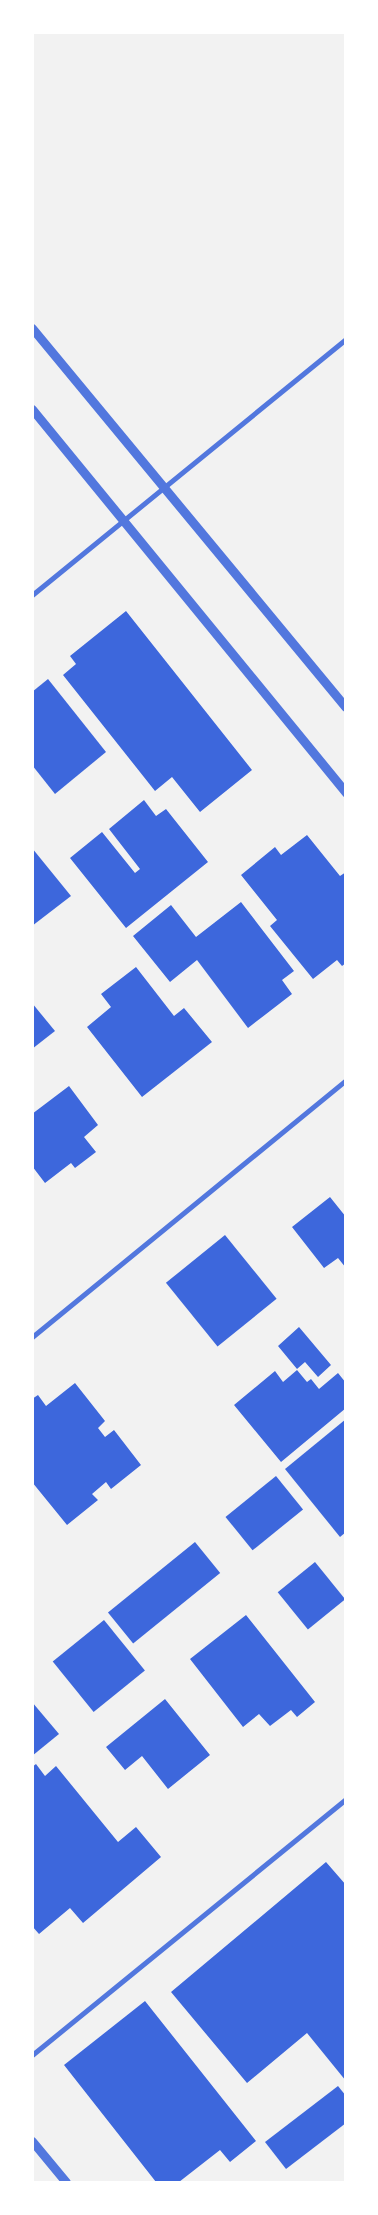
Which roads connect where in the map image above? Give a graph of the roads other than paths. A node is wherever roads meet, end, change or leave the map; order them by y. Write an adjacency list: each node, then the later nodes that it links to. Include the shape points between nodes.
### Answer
1 (32, 328): 4 (street)
2 (346, 339): 4 (street)
3 (32, 410): 5 (street)
4 (164, 488): 5 (street); 7 (street)
5 (123, 521): 6 (street); 8 (street)
6 (32, 595)
7 (346, 708)
8 (346, 793)
9 (346, 1080): 10 (street)
10 (32, 1337)
11 (346, 1799): 12 (street)
12 (32, 2055)
13 (32, 2141): 14 (street)
14 (66, 2182)

